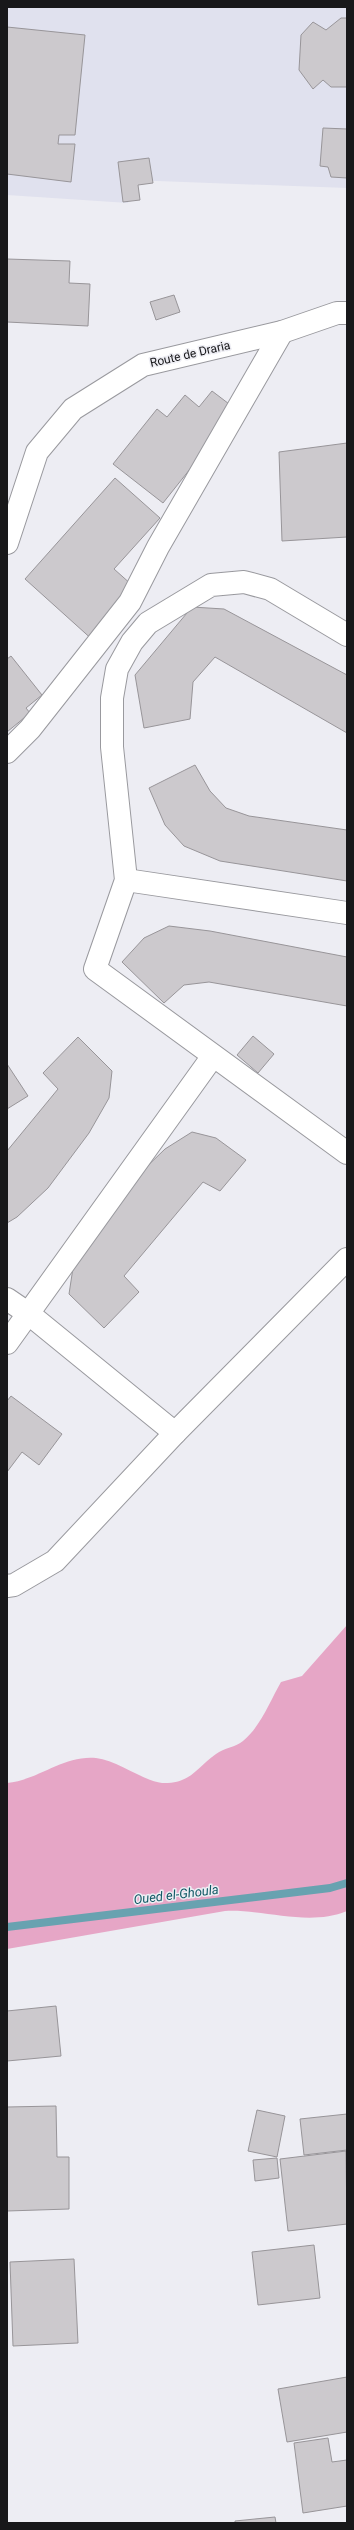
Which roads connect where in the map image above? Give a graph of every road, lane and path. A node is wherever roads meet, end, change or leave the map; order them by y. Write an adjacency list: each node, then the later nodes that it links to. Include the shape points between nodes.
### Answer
1 (347, 313): 2 (street, Route de Draria, via 337,313)
2 (282, 332): 3 (street, Route de Draria, via 143,365 73,409 36,452); 5 (street, via 158,547 130,602 30,729)
3 (7, 543)
4 (347, 635): 6 (street, via 270,589 244,582 211,585 148,623 132,642 117,669 112,698 112,747)
5 (7, 752)
6 (126, 880): 7 (street); 8 (street, via 95,970)
7 (347, 913)
8 (213, 1056): 9 (street); 12 (street)
9 (347, 1153)
10 (347, 1259): 14 (street)
11 (7, 1300): 12 (street)
12 (29, 1314): 13 (street); 14 (street)
13 (7, 1343)
14 (175, 1433): 15 (street, via 55,1561 14,1585)
15 (7, 1586)

